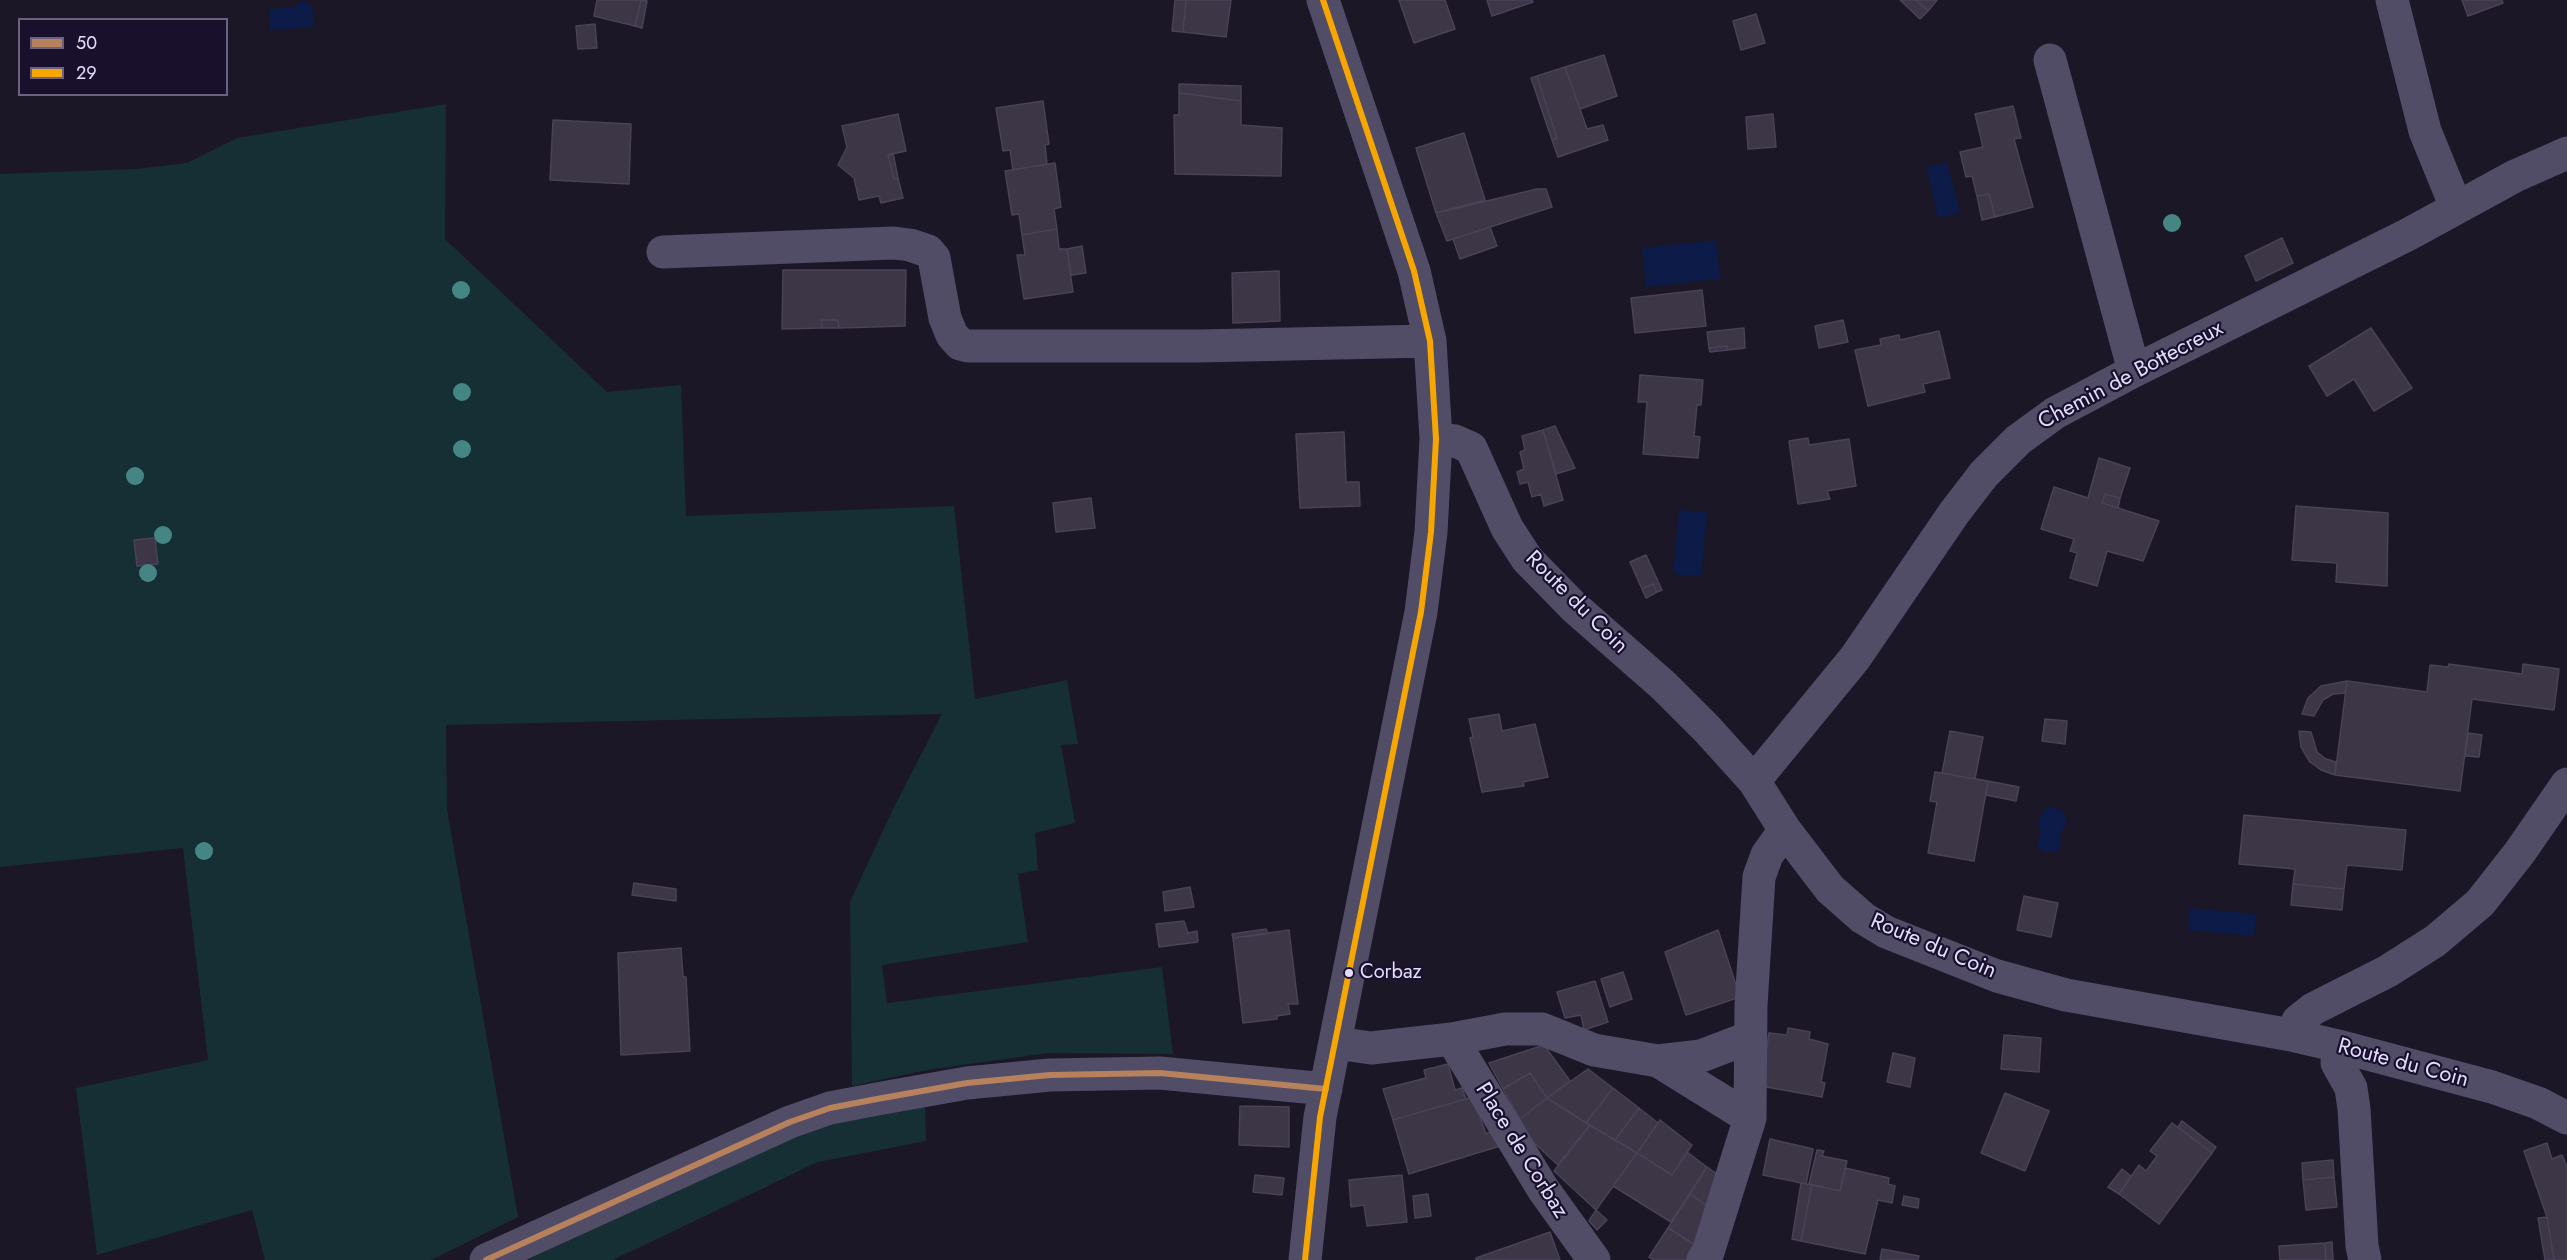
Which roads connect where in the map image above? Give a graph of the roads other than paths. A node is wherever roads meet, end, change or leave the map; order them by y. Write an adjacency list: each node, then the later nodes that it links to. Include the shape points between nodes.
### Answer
1 (1323, 0): 7 (street, via 1410,261)
2 (2392, 0): 5 (street, via 2425,131)
3 (2050, 60): 8 (street)
4 (2567, 153): 5 (street, Chemin de Bottecreux)
5 (2456, 207): 8 (street, Chemin de Bottecreux)
6 (663, 252): 7 (street, via 910,245 928,251 934,258 945,318 952,335 968,346)
7 (1430, 341): 9 (street)
8 (2134, 371): 10 (street, Chemin de Bottecreux, via 2055,413 2018,440 1984,474 1855,658)
9 (1436, 438): 10 (street, Route du Coin, via 1471,448 1507,528 1527,559 1574,607 1664,686); 16 (street, via 1431,532 1421,612)
10 (1754, 781): 12 (street, Route du Coin)
11 (2567, 784): 13 (street, via 2480,903 2435,941 2388,971 2313,1009 2298,1021)
12 (1785, 830): 13 (street, Route du Coin, via 1830,889 1886,932 1997,976 2066,995); 14 (street, via 1767,855 1759,877)
13 (2291, 1035): 17 (street, Route du Coin)
14 (1751, 1037): 18 (street, via 1701,1056); 20 (street)
15 (1452, 1039): 16 (street, via 1371,1048); 18 (street, via 1505,1029 1542,1029 1594,1050); 24 (street, Place de Corbaz, via 1543,1190)
16 (1336, 1043): 19 (street)
17 (2338, 1046): 21 (street, Route du Coin, via 2492,1087); 26 (street, via 2337,1063 2351,1088 2354,1109)
18 (1658, 1061): 20 (street)
19 (1326, 1089): 22 (street, via 1160,1073 1050,1075 967,1083 830,1108 790,1122); 23 (street)
20 (1750, 1118): 25 (street, via 1708,1252)
21 (2567, 1118)
22 (486, 1260)
23 (1305, 1260)
24 (1594, 1260)
25 (1702, 1260)
26 (2365, 1260)

